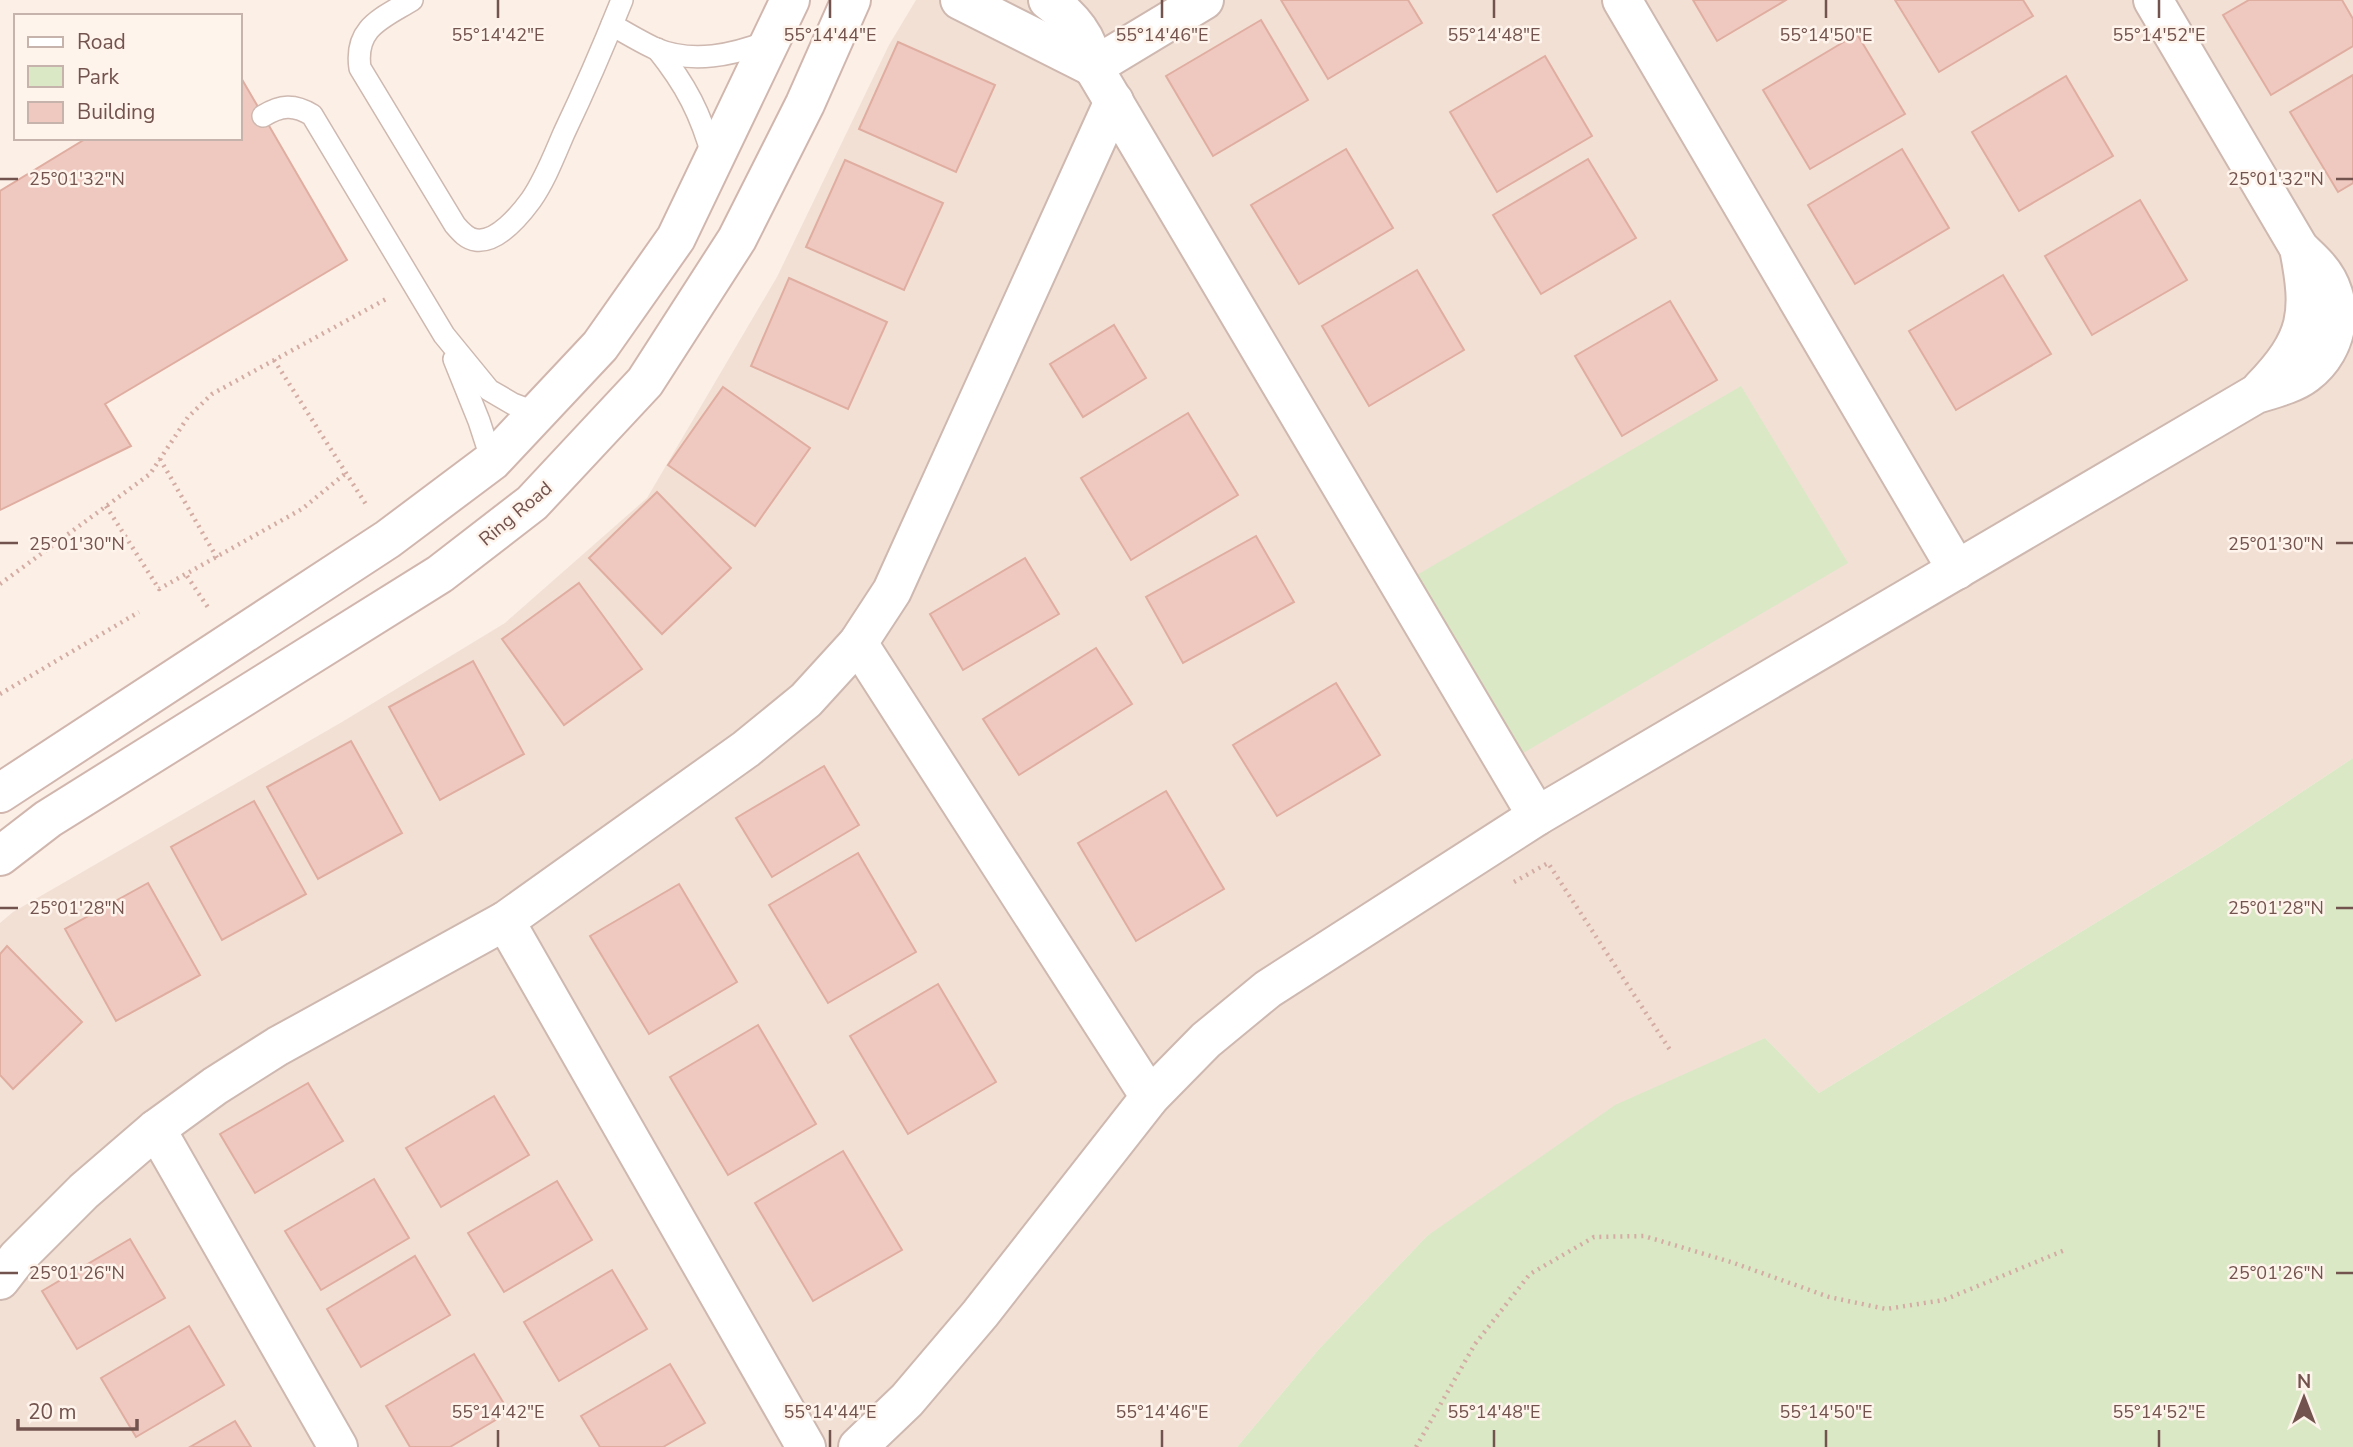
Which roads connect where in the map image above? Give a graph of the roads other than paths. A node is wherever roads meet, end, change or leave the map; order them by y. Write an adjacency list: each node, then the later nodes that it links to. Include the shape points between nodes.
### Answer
1 (412, 0): 10 (lane, via 366,32 360,43 360,68 455,225 475,240 499,232 531,200)
2 (622, 0): 10 (lane)
3 (790, 0): 11 (street)
4 (851, 0): 24 (street, Ring Road, via 737,239 645,382 532,503 440,574 48,819)
5 (960, 0): 13 (street)
6 (1048, 0): 13 (street, via 1087,40)
7 (1204, 0): 13 (street)
8 (1622, 0): 20 (street)
9 (2153, 0): 20 (street, via 2299,248 2307,297 2305,322 2283,367 2256,394)
10 (612, 25): 12 (lane)
11 (769, 41): 12 (lane, via 716,57 688,57); 16 (street)
12 (657, 49): 16 (lane, via 694,102)
13 (1093, 67): 14 (street)
14 (1114, 101): 21 (street, via 892,591); 23 (street)
15 (263, 116): 17 (lane, via 282,106 312,115)
16 (713, 160): 18 (street, via 676,238 600,346)
17 (444, 335): 18 (lane, via 489,390); 19 (lane)
18 (537, 414): 19 (street)
19 (492, 461): 22 (street, via 388,540)
20 (1957, 570): 23 (street)
21 (858, 643): 25 (street, via 806,700 746,749); 26 (street)
22 (0, 793)
23 (1537, 816): 26 (street, via 1268,989 1206,1040)
24 (0, 856)
25 (505, 921): 27 (street, via 278,1046); 30 (street)
26 (1150, 1097): 31 (street, via 980,1314 907,1401)
27 (156, 1129): 28 (street, via 84,1191); 29 (street)
28 (0, 1280)
29 (338, 1447)
30 (806, 1447)
31 (858, 1447)

